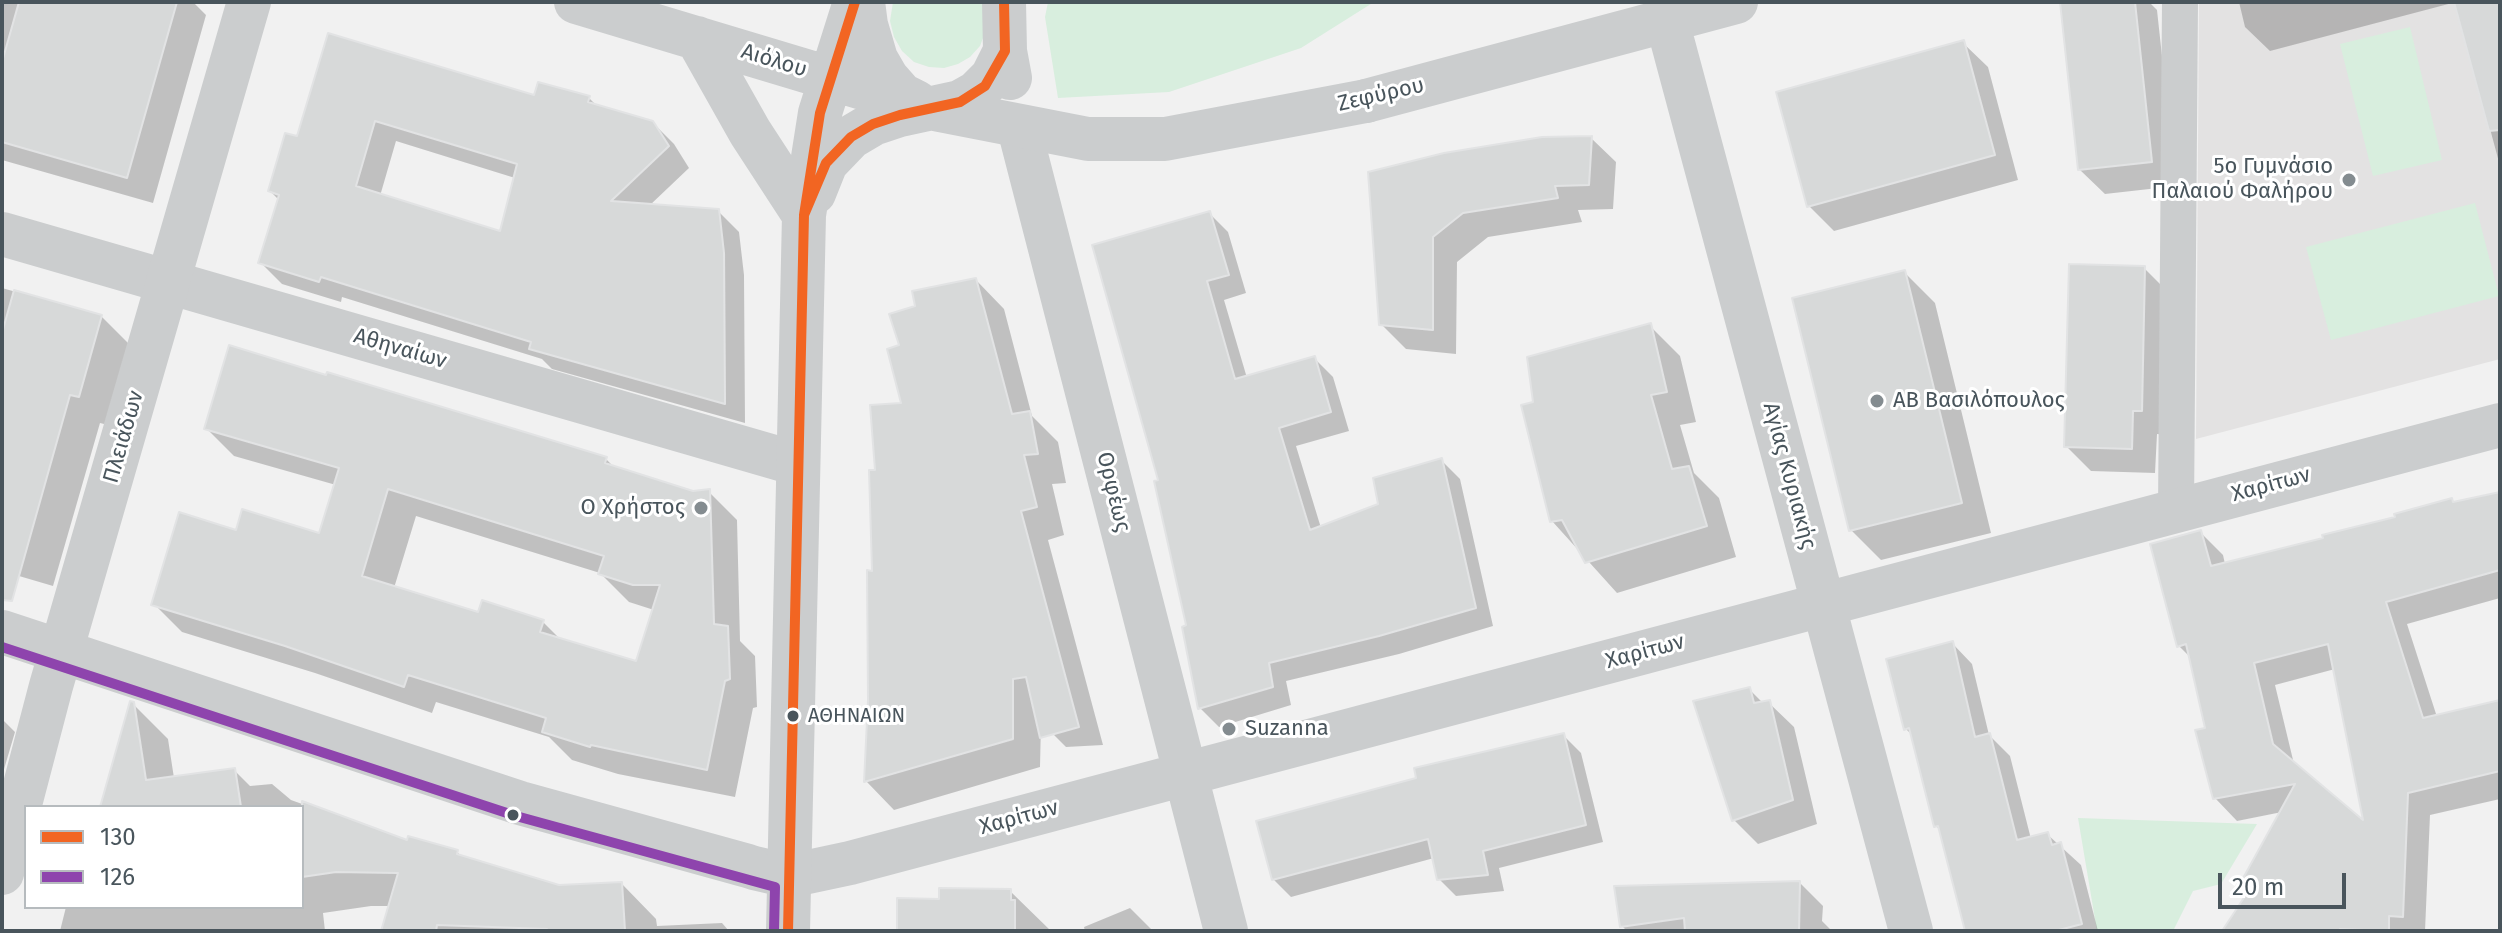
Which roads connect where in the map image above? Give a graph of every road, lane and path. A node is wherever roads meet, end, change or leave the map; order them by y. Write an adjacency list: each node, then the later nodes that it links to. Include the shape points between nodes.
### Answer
1 (249, 2): 16 (street, Πλειάδων)
2 (576, 2): 9 (street, Αιόλου)
3 (855, 2): 11 (street)
4 (863, 2): 12 (street, via 870,43 887,78 902,95)
5 (1004, 2): 10 (street, Ορφέως)
6 (1736, 2): 8 (street, Ζεφύρου)
7 (2180, 2): 19 (street)
8 (1667, 21): 13 (street, Ζεφύρου, via 1366,101 1165,139 1088,139); 20 (street, Αγίας Κυριακής)
9 (697, 38): 11 (street, Αιόλου); 14 (street)
10 (1005, 51): 12 (street, via 992,77 976,93); 13 (street, Ορφέως)
11 (829, 78): 12 (street, Αιόλου); 14 (street)
12 (929, 108): 13 (street, Αιόλου); 14 (street, via 873,124 851,137 826,163)
13 (1019, 128): 23 (street, Ορφέως)
14 (804, 215): 18 (street)
15 (2, 234): 16 (street, Αθηναίων)
16 (168, 282): 18 (street, Αθηναίων); 22 (street, Πλειάδων)
17 (2500, 425): 19 (street, Χαρίτων)
18 (798, 464): 24 (street)
19 (2176, 511): 20 (street, Χαρίτων)
20 (1824, 605): 23 (street, Χαρίτων); 28 (street, Αγίας Κυριακής)
21 (2, 632): 22 (street)
22 (62, 651): 24 (street, via 520,803); 25 (street, Πλειάδων)
23 (1185, 774): 24 (street, Χαρίτων, via 850,863); 27 (street, Ορφέως)
24 (768, 871): 26 (street)
25 (2, 873)
26 (788, 931)
27 (1226, 931)
28 (1911, 931)

